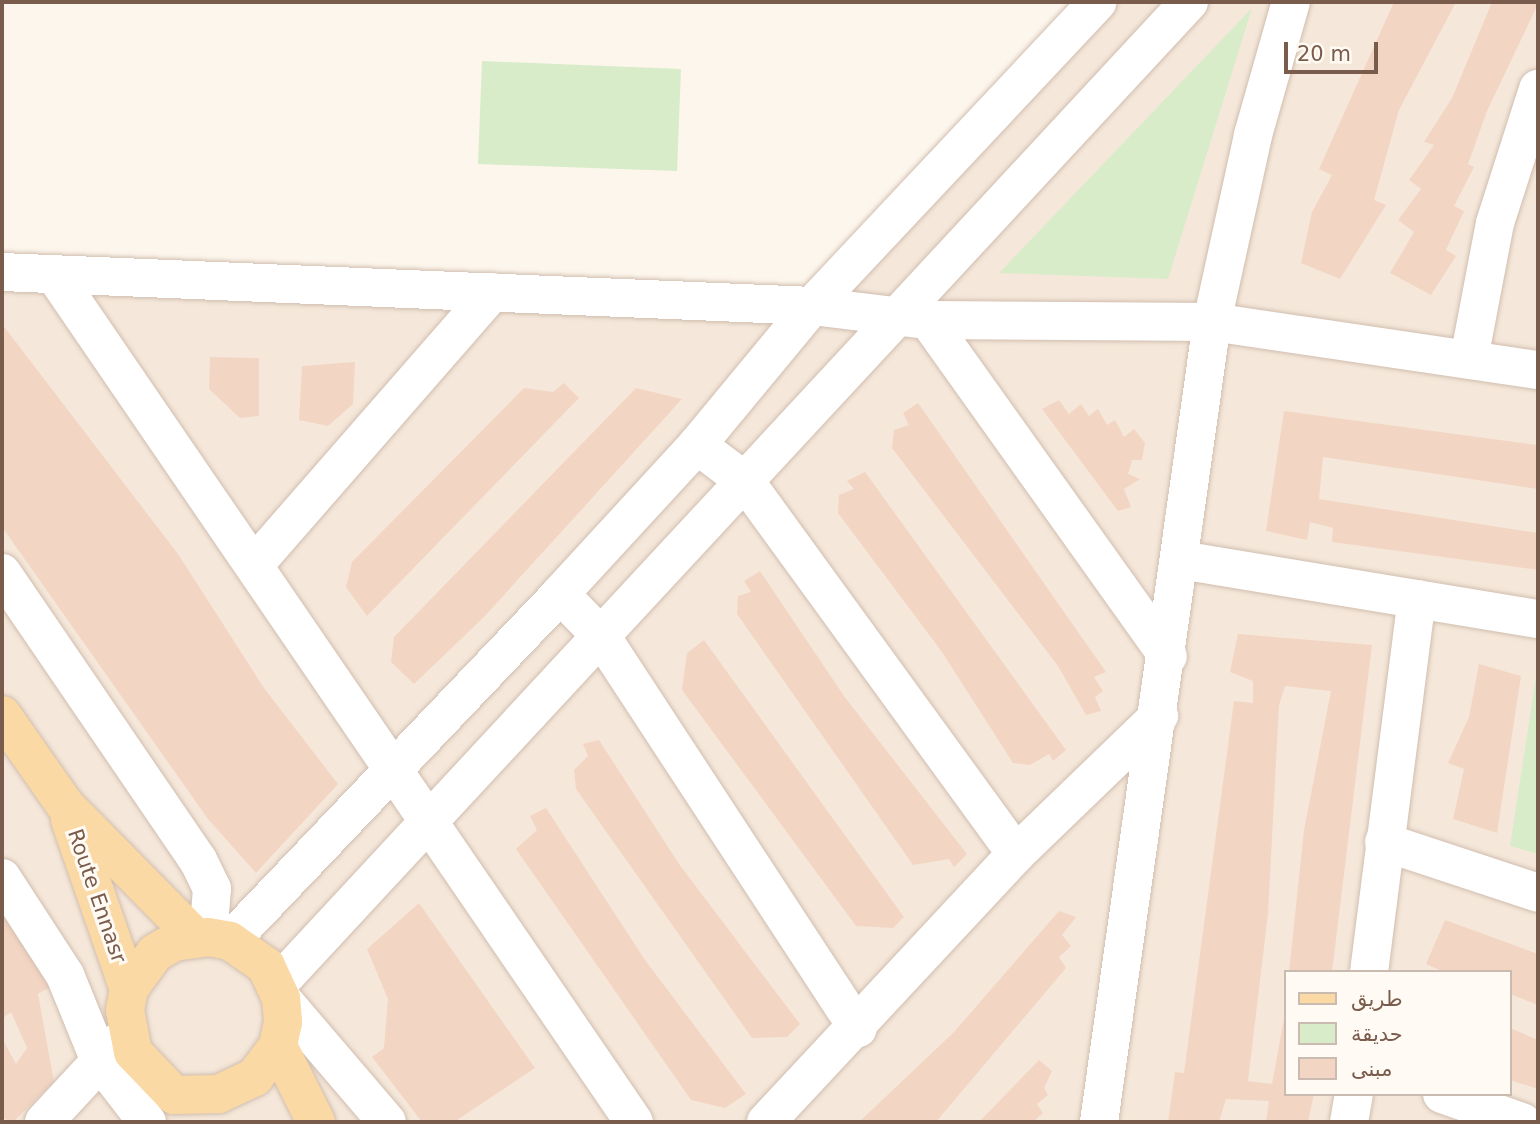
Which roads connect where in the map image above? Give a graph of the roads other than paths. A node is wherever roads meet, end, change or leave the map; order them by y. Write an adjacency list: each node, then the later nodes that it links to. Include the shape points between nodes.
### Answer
1 (1097, 2): 8 (street)
2 (1189, 2): 9 (street)
3 (1291, 2): 10 (street, via 1253,135)
4 (1535, 104): 11 (street, via 1486,257)
5 (2, 272): 6 (street)
6 (54, 274): 7 (street); 16 (street)
7 (492, 292): 8 (street); 16 (street)
8 (812, 306): 9 (street); 13 (street)
9 (912, 318): 10 (street); 14 (street); 22 (street)
10 (1212, 322): 11 (street); 15 (street)
11 (1469, 359): 12 (street)
12 (1538, 370)
13 (697, 445): 14 (street); 18 (street)
14 (745, 481): 21 (street); 29 (street)
15 (1181, 560): 19 (street); 22 (street)
16 (255, 564): 25 (street)
17 (2, 573): 32 (street, via 198,860 212,888)
18 (560, 594): 21 (street); 25 (street)
19 (1417, 599): 20 (street); 28 (street)
20 (1538, 619)
21 (601, 636): 27 (street); 36 (street)
22 (1168, 656): 24 (street)
23 (2, 715): 26 (main road, Route Ennasr)
24 (1159, 716): 29 (street); 49 (street)
25 (396, 770): 27 (street); 32 (street)
26 (65, 804): 32 (main road, Route Ennasr); 34 (main road, Route Ennasr)
27 (431, 819): 35 (street); 47 (street)
28 (1384, 842): 31 (street); 33 (street)
29 (1016, 854): 36 (street)
30 (2, 878): 39 (street, via 65,975)
31 (1538, 893)
32 (211, 938): 34 (main road, via 155,953); 35 (main road, via 258,958)
33 (1369, 970)
34 (129, 989): 37 (main road)
35 (279, 991): 38 (main road); 46 (street)
36 (859, 1028): 48 (street)
37 (126, 1032): 39 (street); 42 (main road)
38 (278, 1046): 42 (main road, via 246,1083); 45 (main road)
39 (100, 1061): 42 (street); 43 (street)
40 (1354, 1096): 50 (street)
41 (1448, 1096): 51 (street)
42 (168, 1109): 44 (main road)
43 (44, 1122)
44 (229, 1122)
45 (316, 1122)
46 (387, 1122)
47 (634, 1122)
48 (766, 1122)
49 (1099, 1122)
50 (1349, 1122)
51 (1522, 1122)

